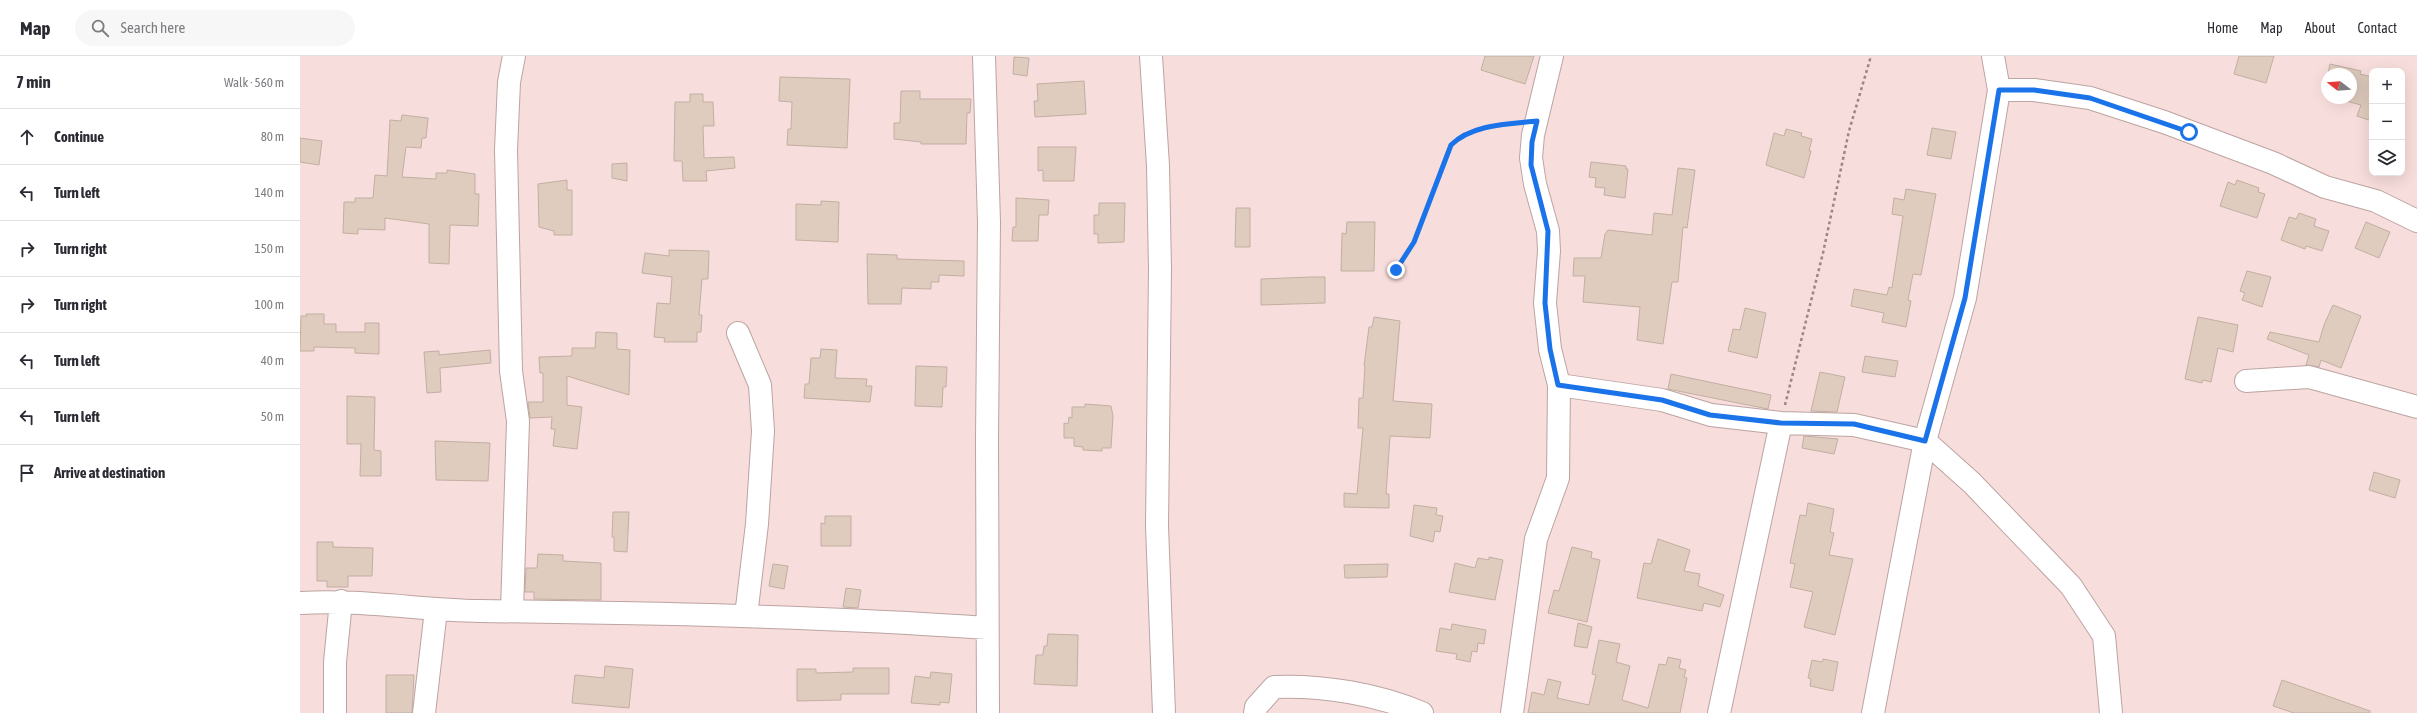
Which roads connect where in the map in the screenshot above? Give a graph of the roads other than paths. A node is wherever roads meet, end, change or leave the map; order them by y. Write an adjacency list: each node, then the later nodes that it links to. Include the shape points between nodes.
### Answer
1 (514, 56): 17 (street, via 509,82 506,150 511,371 518,421)
2 (984, 56): 19 (street, via 989,222)
3 (1151, 56): 23 (street, via 1158,166 1160,269 1157,526)
4 (1552, 56): 10 (street, via 1532,142 1531,165 1548,231 1545,303 1550,349)
5 (1994, 56): 6 (street)
6 (1999, 90): 7 (street, via 2034,90 2090,98 2164,122 2273,163 2325,187 2376,201); 13 (street, via 1965,298)
7 (2417, 221)
8 (738, 333): 18 (street, via 760,385 763,431 757,524)
9 (2246, 381): 11 (street, via 2309,377)
10 (1558, 385): 12 (street, via 1662,400 1710,415); 26 (street, via 1558,478 1536,539)
11 (2417, 406)
12 (1781, 423): 13 (street, via 1854,424); 27 (street)
13 (1925, 441): 28 (street); 29 (street, via 1972,483 2071,586 2104,636)
14 (341, 601): 15 (street); 16 (street); 20 (street, via 335,662)
15 (300, 603)
16 (436, 610): 17 (street); 21 (street)
17 (512, 611): 18 (street)
18 (746, 616): 19 (street, via 873,620)
19 (987, 628): 22 (street)
20 (335, 713)
21 (424, 713)
22 (988, 713)
23 (1164, 713)
24 (1255, 713): 25 (street, via 1256,707 1274,687 1302,686 1394,701)
25 (1422, 713)
26 (1512, 713)
27 (1719, 713)
28 (1873, 713)
29 (2111, 713)

